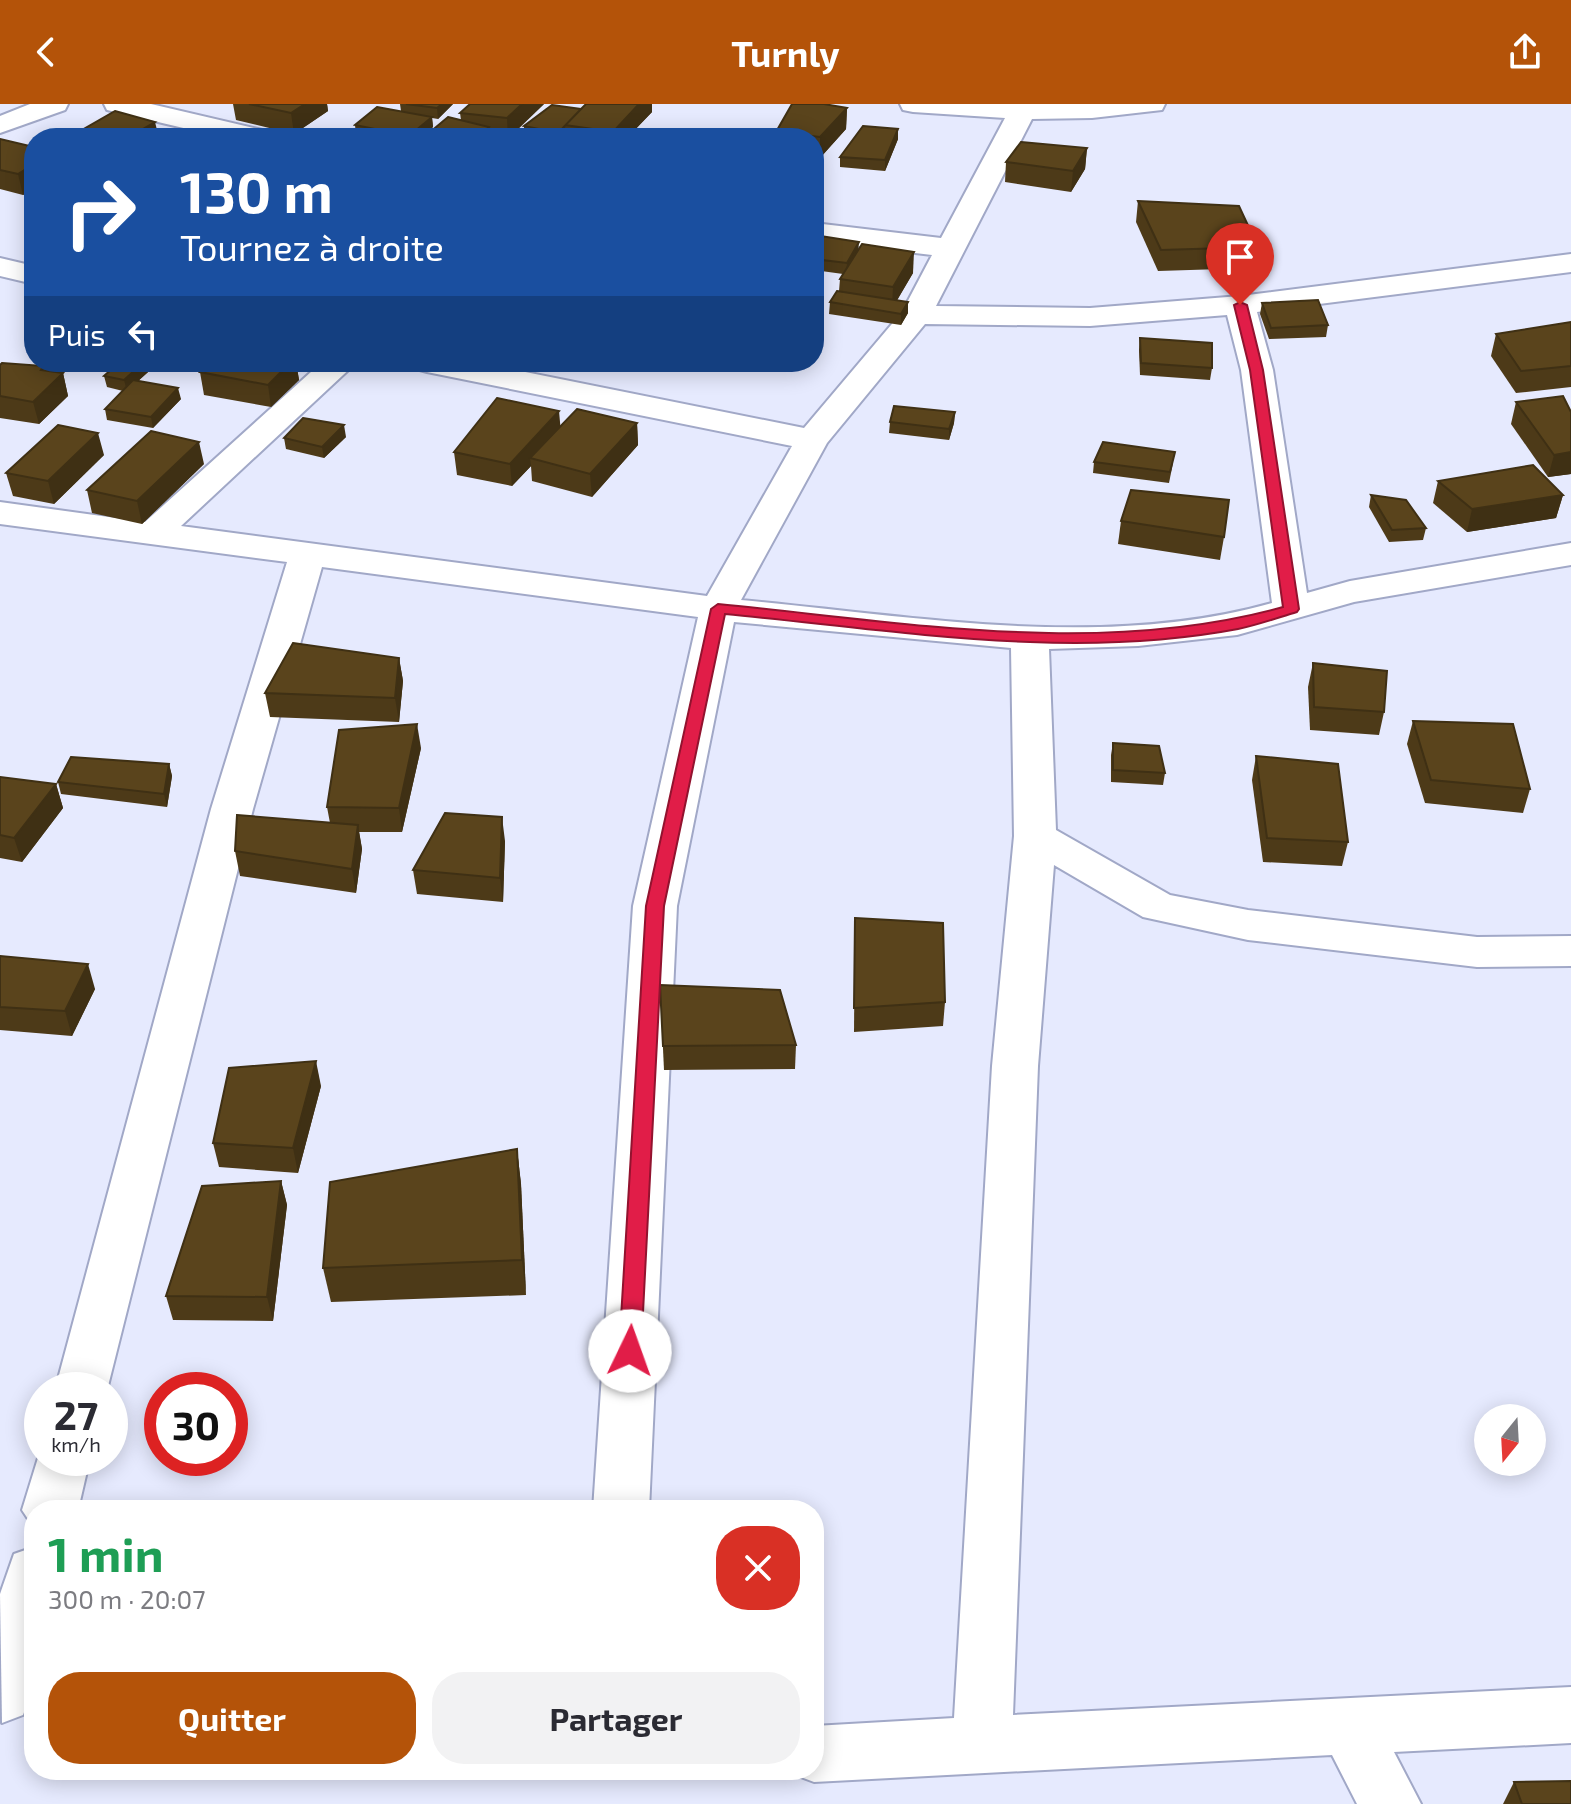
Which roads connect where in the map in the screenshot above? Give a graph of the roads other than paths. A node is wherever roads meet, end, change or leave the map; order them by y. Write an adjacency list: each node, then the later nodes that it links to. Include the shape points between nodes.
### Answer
1 (55, 104): 6 (street)
2 (117, 104): 7 (street)
3 (913, 104): 5 (street)
4 (1152, 104): 5 (street)
5 (1022, 112): 9 (street)
6 (0, 125)
7 (219, 128)
8 (824, 233): 9 (street)
9 (948, 248): 14 (street)
10 (1571, 263): 13 (street)
11 (0, 267): 12 (street)
12 (24, 273)
13 (1240, 305): 14 (street, via 1090,317); 23 (street, via 1257,370)
14 (916, 315): 17 (street)
15 (330, 372): 19 (street)
16 (476, 372): 17 (street)
17 (812, 440): 22 (street)
18 (0, 513): 19 (street)
19 (153, 533): 20 (street)
20 (308, 554): 22 (street); 27 (street, via 232,809)
21 (1571, 554): 23 (street, via 1350,592)
22 (718, 609): 24 (street); 30 (street, via 655,906)
23 (1291, 609): 24 (street, via 1237,624 1180,631)
24 (1030, 638): 25 (street)
25 (1035, 836): 26 (street, via 1158,907 1248,925 1477,952); 35 (street, via 1015,1066)
26 (1571, 951)
27 (86, 1372)
28 (58, 1476): 29 (street)
29 (52, 1500)
30 (622, 1500)
31 (24, 1629): 32 (street)
32 (12, 1697)
33 (1571, 1715): 34 (street)
34 (1348, 1726): 35 (street); 37 (street)
35 (982, 1744): 36 (street)
36 (824, 1753)
37 (1390, 1804)

